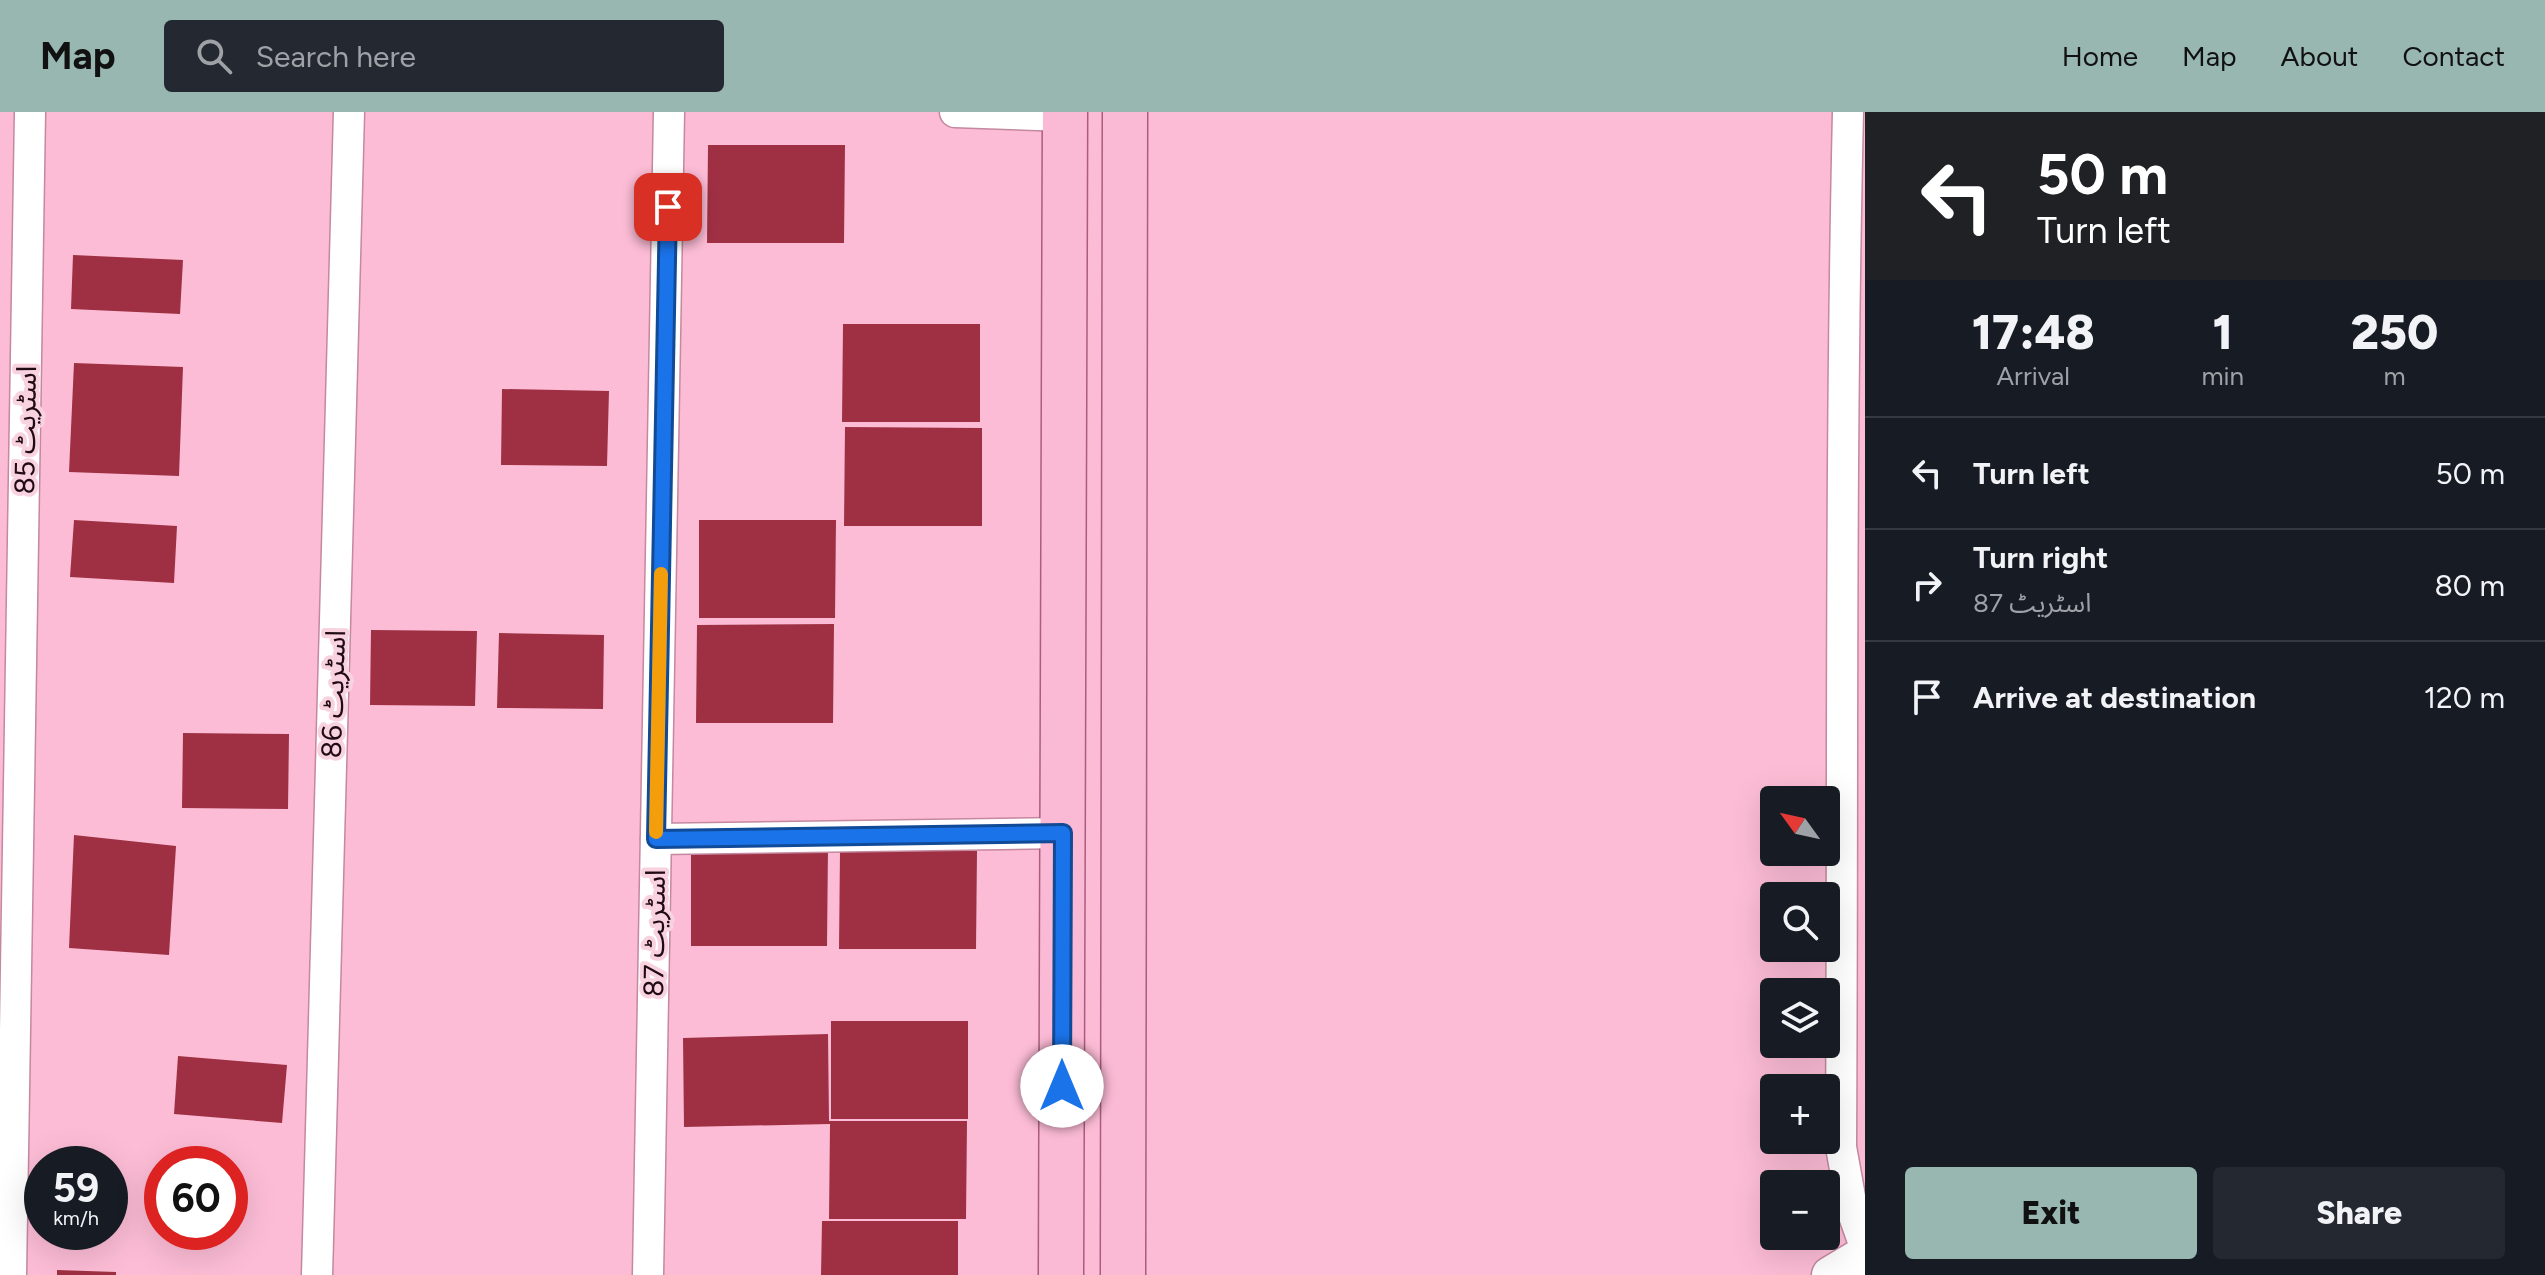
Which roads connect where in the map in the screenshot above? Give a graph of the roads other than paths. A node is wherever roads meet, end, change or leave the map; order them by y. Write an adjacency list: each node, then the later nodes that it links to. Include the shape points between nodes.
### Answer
1 (30, 112): 12 (street, اسٹریٹ 85)
2 (349, 112): 13 (street, اسٹریٹ 86)
3 (669, 112): 9 (street, اسٹریٹ 87)
4 (955, 112): 7 (street)
5 (1125, 112): 16 (main road)
6 (1848, 112): 10 (street, via 1842,355 1841,1147)
7 (1065, 114): 8 (main road)
8 (1063, 833): 9 (street); 15 (main road)
9 (656, 839): 14 (street, اسٹریٹ 87)
10 (1865, 1247)
11 (1865, 1254): 17 (street)
12 (11, 1275)
13 (317, 1275)
14 (648, 1275)
15 (1061, 1275)
16 (1123, 1275)
17 (1830, 1275)

